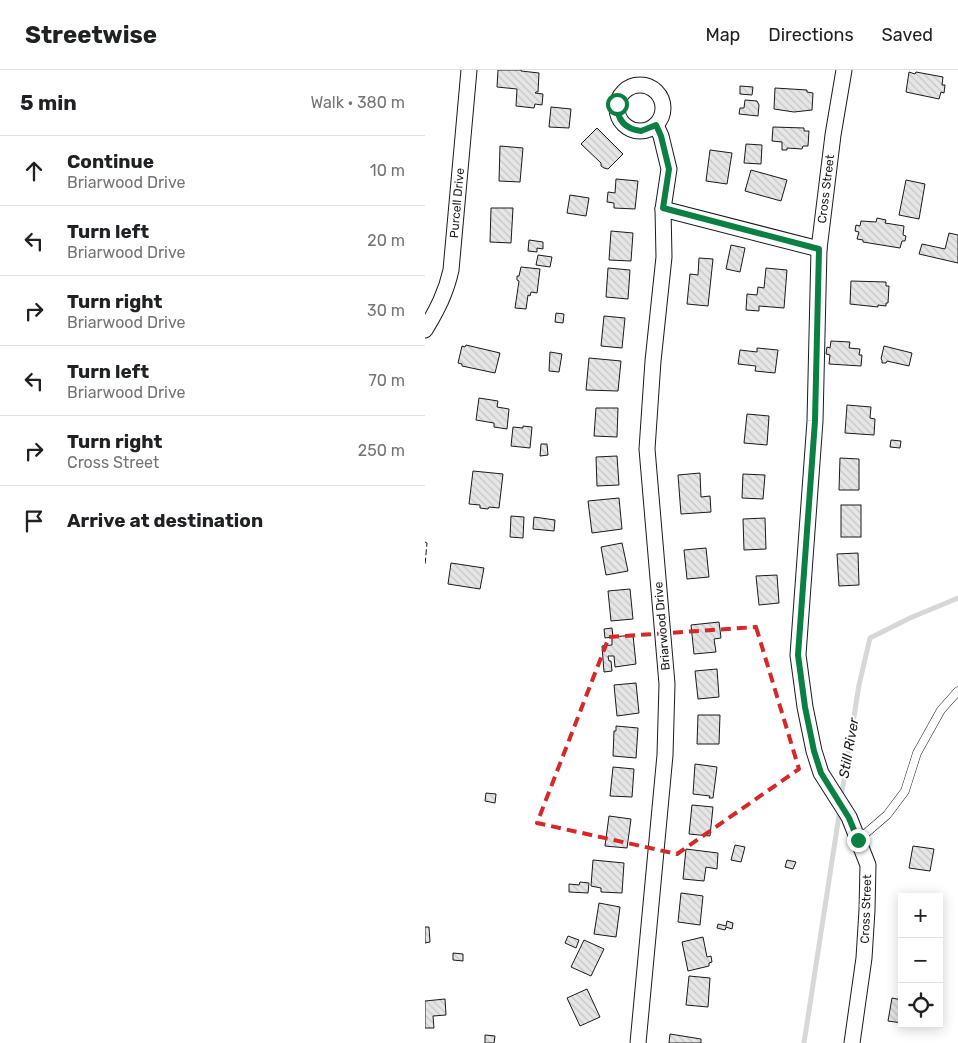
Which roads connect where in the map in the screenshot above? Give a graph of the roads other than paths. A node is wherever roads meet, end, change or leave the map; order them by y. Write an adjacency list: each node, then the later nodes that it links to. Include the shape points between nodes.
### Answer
1 (469, 70): 6 (street, Purcell Drive, via 451,270 438,310)
2 (844, 70): 5 (street, Cross Street)
3 (656, 125): 4 (street, Briarwood Drive, via 669,169)
4 (663, 208): 5 (street); 9 (street, Briarwood Drive, via 664,257 647,449 667,684 665,755)
5 (819, 249): 8 (street, Cross Street, via 815,421 798,655 807,716 821,773 849,818)
6 (425, 330)
7 (958, 692): 8 (lane, via 941,710 917,753 905,791 887,815)
8 (858, 840): 10 (street, Cross Street, via 868,865 867,910 864,958)
9 (638, 1043)
10 (851, 1043)

